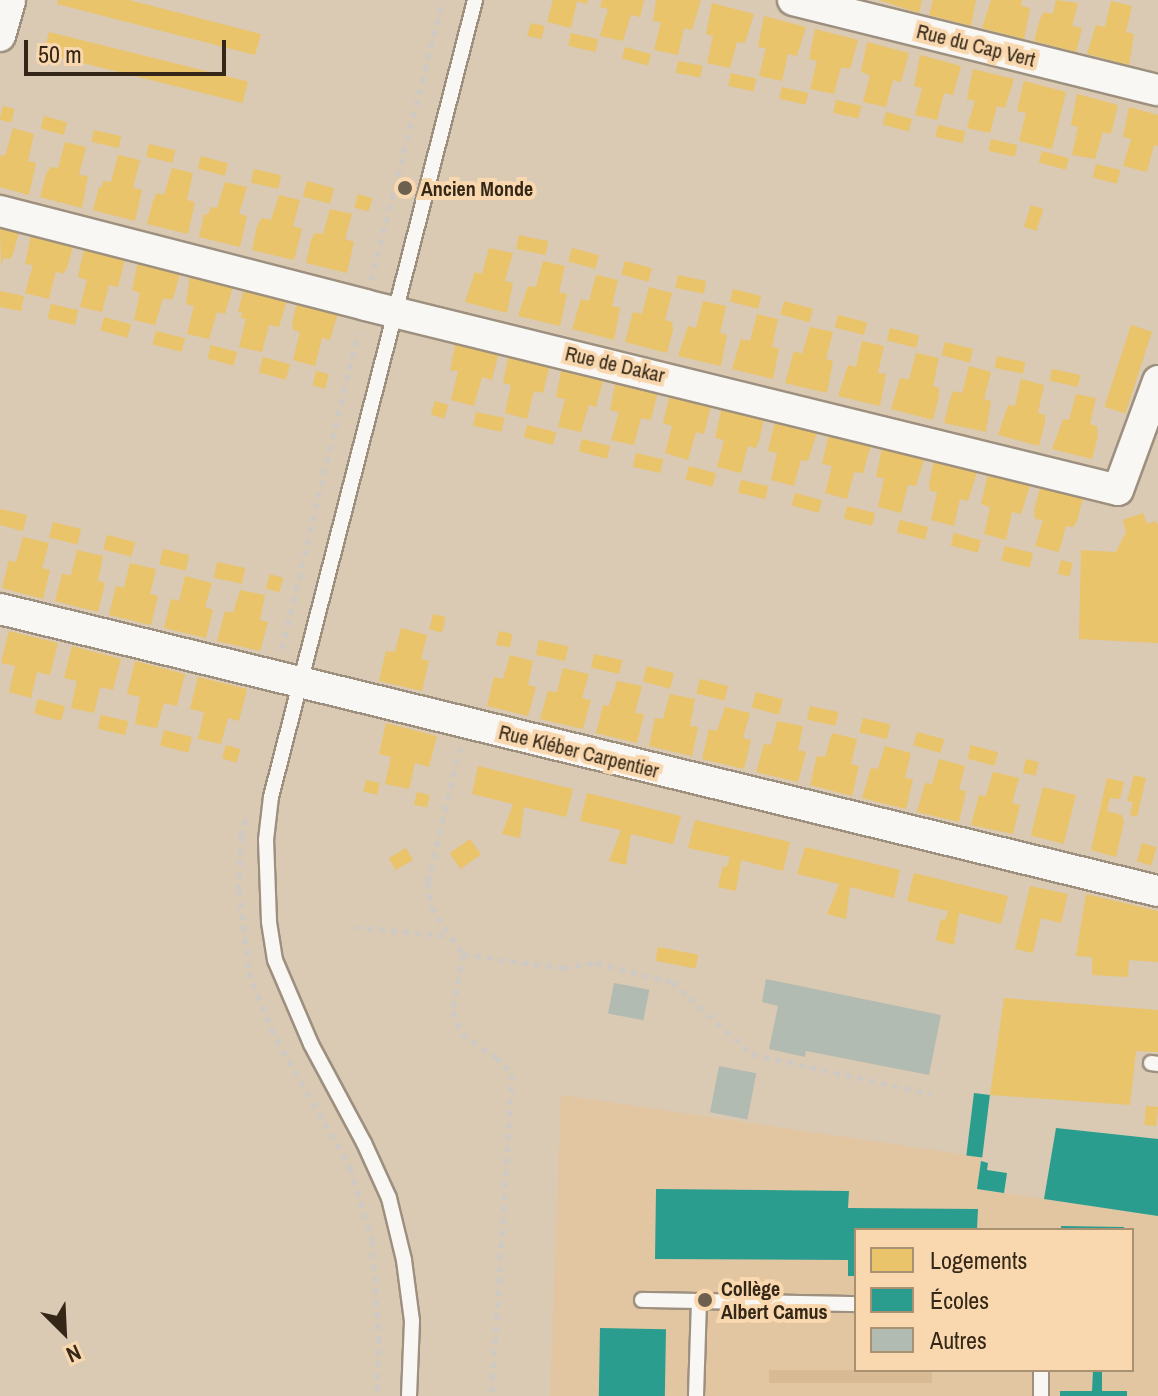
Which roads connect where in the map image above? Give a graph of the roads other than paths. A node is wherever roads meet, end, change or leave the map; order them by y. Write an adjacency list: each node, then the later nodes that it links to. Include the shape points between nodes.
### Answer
1 (10, 0): 4 (street)
2 (475, 0): 7 (lane)
3 (793, 0): 5 (street, Rue du Cap Vert)
4 (0, 36)
5 (1158, 90)
6 (0, 211): 7 (street, Rue de Dakar)
7 (398, 312): 8 (street, Rue de Dakar, via 1118,490); 10 (lane)
8 (1158, 381)
9 (0, 609): 10 (street, Rue Kléber Carpentier)
10 (301, 684): 11 (street, Rue Kléber Carpentier); 16 (lane, via 269,812 269,921 275,960 289,997 389,1198 412,1321)
11 (1158, 891)
12 (642, 1300): 13 (lane)
13 (699, 1301): 14 (lane); 17 (lane)
14 (854, 1304)
15 (1041, 1372): 18 (lane)
16 (409, 1396)
17 (696, 1396)
18 (1041, 1396)

